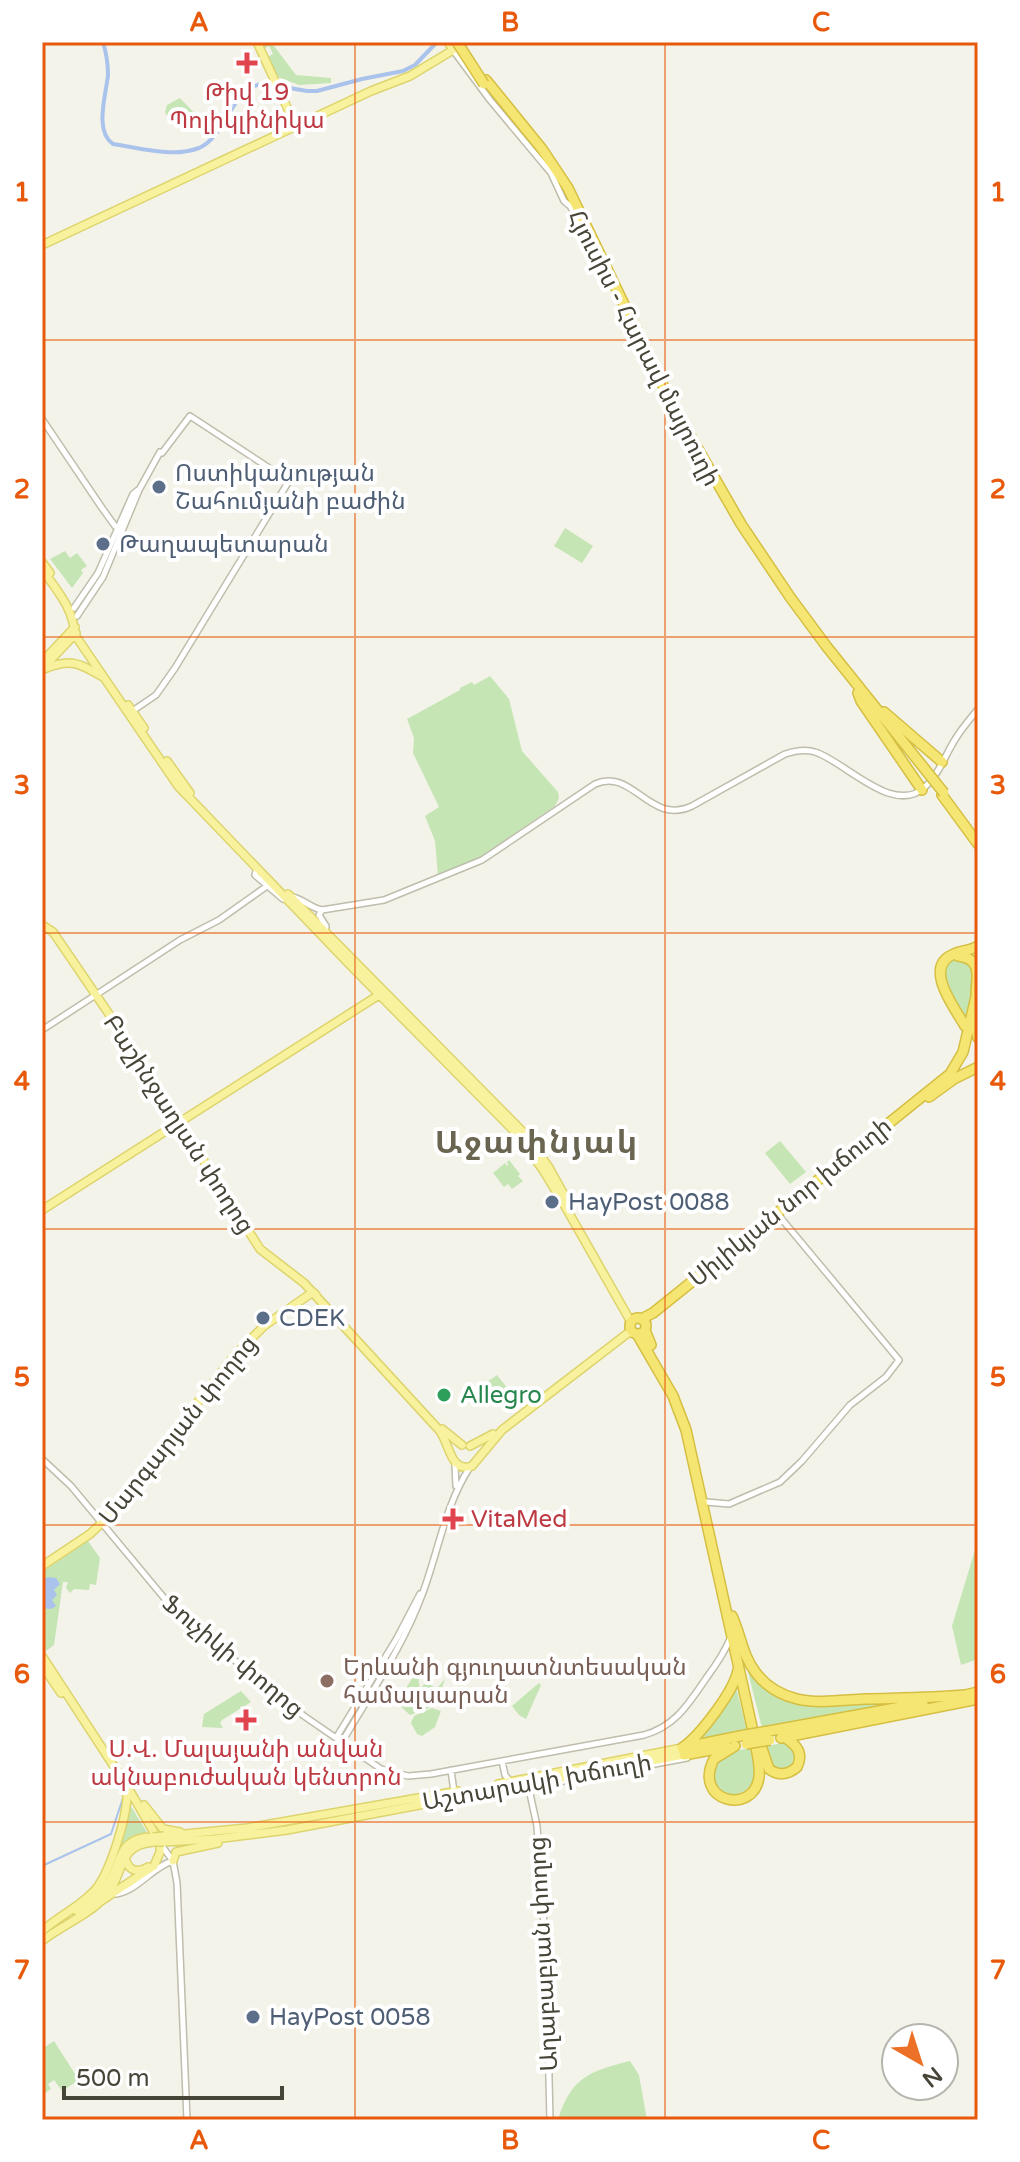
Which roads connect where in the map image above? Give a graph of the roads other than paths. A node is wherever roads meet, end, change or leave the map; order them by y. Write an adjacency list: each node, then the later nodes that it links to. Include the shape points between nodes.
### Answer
1 (259, 42): 4 (main road)
2 (457, 44): 3 (highway, Հյուսիս - Հարավ մայրուղի, bridge); 4 (main road, via 410,76); 6 (street, via 490,100 551,173)
3 (485, 82): 5 (highway, Հյուսիս - Հարավ մայրուղի); 19 (highway, Հյուսիս - Հարավ մայրուղի, via 568,188 657,375 741,524)
4 (298, 126): 8 (main road)
5 (561, 182): 6 (street); 7 (highway, Հյուսիս - Հարավ մայրուղի)
6 (564, 201): 7 (street)
7 (579, 221): 18 (highway, Հյուսիս - Հարավ մայրուղի, via 712,483 777,584)
8 (42, 245)
9 (42, 419): 10 (street)
10 (119, 529): 13 (street, via 100,575); 21 (street, via 133,494 190,416 289,481 169,677 156,695)
11 (42, 562): 13 (main road)
12 (42, 569): 14 (main road, via 69,608)
13 (78, 608): 14 (main road)
14 (76, 631): 15 (main road); 16 (main road); 17 (main road); 21 (main road)
15 (42, 662)
16 (42, 670): 17 (main road, via 75,662)
17 (104, 678): 21 (main road)
18 (858, 693): 23 (highway, Հյուսիս - Հարավ մայրուղի); 24 (highway)
19 (869, 700): 22 (highway); 23 (highway, Հյուսիս - Հարավ մայրուղի)
20 (978, 709): 22 (street)
21 (130, 712): 28 (main road, via 178,786); 30 (main road, via 197,800)
22 (942, 762): 24 (street)
23 (922, 769): 25 (highway, Հյուսիս - Հարավ մայրուղի, bridge)
24 (922, 790): 31 (street, via 889,793 815,752 802,751 785,754 681,811 662,809 608,779 482,860 384,900)
25 (945, 796): 26 (highway, Հյուսիս - Հարավ մայրուղի); 27 (highway, Հյուսիս - Հարավ մայրուղի)
26 (978, 836)
27 (978, 844)
28 (257, 868): 29 (street, via 255,875); 30 (main road)
29 (267, 886): 30 (street); 38 (street)
30 (291, 900): 31 (street); 33 (main road)
31 (322, 910): 33 (street)
32 (42, 925): 38 (main road, Բաշինջաղյան փողոց, via 53,932)
33 (324, 934): 37 (main road)
34 (978, 946): 35 (highway)
35 (947, 958): 39 (highway, via 964,956 975,966); 41 (highway, via 940,977)
36 (978, 988): 39 (highway)
37 (382, 993): 46 (main road); 50 (main road, via 525,1144)
38 (96, 995): 42 (street); 46 (main road, Բաշինջաղյան փողոց)
39 (976, 1003): 45 (highway, Սիլիկյան նոր խճուղի, via 953,1070); 45 (highway, via 961,1065)
40 (978, 1016): 43 (highway)
41 (965, 1026)
42 (42, 1030)
43 (976, 1042)
44 (978, 1067): 45 (highway)
45 (903, 1113): 48 (highway, Սիլիկյան նոր խճուղի); 50 (highway, Սիլիկյան նոր խճուղի)
46 (180, 1123): 47 (main road); 49 (main road, Բաշինջաղյան փողոց, via 260,1249)
47 (42, 1210)
48 (780, 1217): 50 (highway, Սիլիկյան նոր խճուղի); 55 (street, via 899,1360 780,1482 729,1504)
49 (313, 1292): 51 (main road, Բաշինջաղյան փողոց, via 446,1433); 53 (main road, Բաշինջաղյան փողոց, via 439,1430); 56 (main road, Մարգարյան փողոց, via 257,1332 234,1356)
50 (638, 1326): 51 (main road, via 489,1437); 54 (main road, via 502,1430); 55 (highway, via 686,1414); 59 (highway, via 686,1430)
51 (466, 1446): 53 (main road, via 455,1449); 54 (main road, via 475,1451)
52 (42, 1459): 56 (street, Ֆուչիկի փողոց)
53 (454, 1460): 54 (main road, via 462,1468); 69 (street, via 456,1488 420,1593)
54 (473, 1464): 69 (street, via 456,1491 409,1627)
55 (706, 1502): 58 (highway)
56 (103, 1524): 57 (main road, Մարգարյան փողոց); 69 (street, Ֆուչիկի փողոց, via 175,1611)
57 (42, 1567)
58 (731, 1613): 65 (highway, via 753,1669 787,1696 819,1701); 68 (highway, via 763,1754 769,1769 780,1774 794,1770 800,1760 799,1750)
59 (731, 1633): 61 (street, Ֆուչիկի փողոց); 62 (highway)
60 (42, 1656): 78 (main road)
61 (719, 1661): 62 (street, via 731,1653); 73 (street, Ֆուչիկի փողոց, via 681,1714 659,1730)
62 (738, 1662): 71 (highway, via 760,1773 746,1797 728,1800 712,1789 708,1777 714,1759); 72 (highway, via 736,1680)
63 (42, 1665): 78 (main road)
64 (978, 1692): 65 (highway, Աշտարակի խճուղի)
65 (965, 1695): 67 (highway, Աշտարակի խճուղի)
66 (978, 1699): 68 (highway, Աշտարակի խճուղի)
67 (769, 1735): 68 (highway, Աշտարակի խճուղի); 70 (highway, Աշտարակի խճուղի, bridge)
68 (784, 1737)
69 (339, 1740): 75 (street, Ֆուչիկի փողոց, via 399,1775)
70 (746, 1740): 71 (highway, Աշտարակի խճուղի); 72 (highway, Աշտարակի խճուղի)
71 (735, 1746): 72 (highway, Աշտարակի խճուղի)
72 (687, 1752): 74 (main road, Աշտարակի խճուղի); 77 (street, via 689,1758)
73 (502, 1761): 75 (street, Ֆուչիկի փողոց); 76 (street)
74 (600, 1767): 76 (main road, Աշտարակի խճուղի); 79 (main road, Աշտարակի խճուղի)
75 (451, 1770): 80 (street)
76 (510, 1781): 80 (main road, Աշտարակի խճուղի)
77 (529, 1789): 79 (street, via 497,1794); 92 (street, Աղաբաբյան փողոց, via 537,1826 546,1953)
78 (128, 1790): 82 (main road, via 167,1830); 84 (main road); 89 (main road, via 100,1885)
79 (488, 1790): 81 (main road, Աշտարակի խճուղի)
80 (454, 1792): 81 (main road, Աշտարակի խճուղի)
81 (334, 1817): 82 (main road, Աշտարակի խճուղի); 83 (main road, Աշտարակի խճուղի)
82 (286, 1821): 84 (main road, Աշտարակի խճուղի)
83 (247, 1836): 84 (main road, Աշտարակի խճուղի); 86 (main road, via 176,1852)
84 (158, 1840): 85 (main road, Աշտարակի խճուղի, via 136,1845); 85 (main road, via 155,1858 141,1871 132,1870); 86 (street); 87 (main road, via 154,1866); 89 (main road, Աշտարակի խճուղի, via 138,1838 127,1845 107,1886)
85 (125, 1856): 88 (main road)
86 (173, 1861): 87 (street); 91 (street)
87 (114, 1894): 88 (main road)
88 (101, 1901): 90 (main road)
89 (42, 1932)
90 (42, 1941)
91 (187, 2120)
92 (550, 2120)

